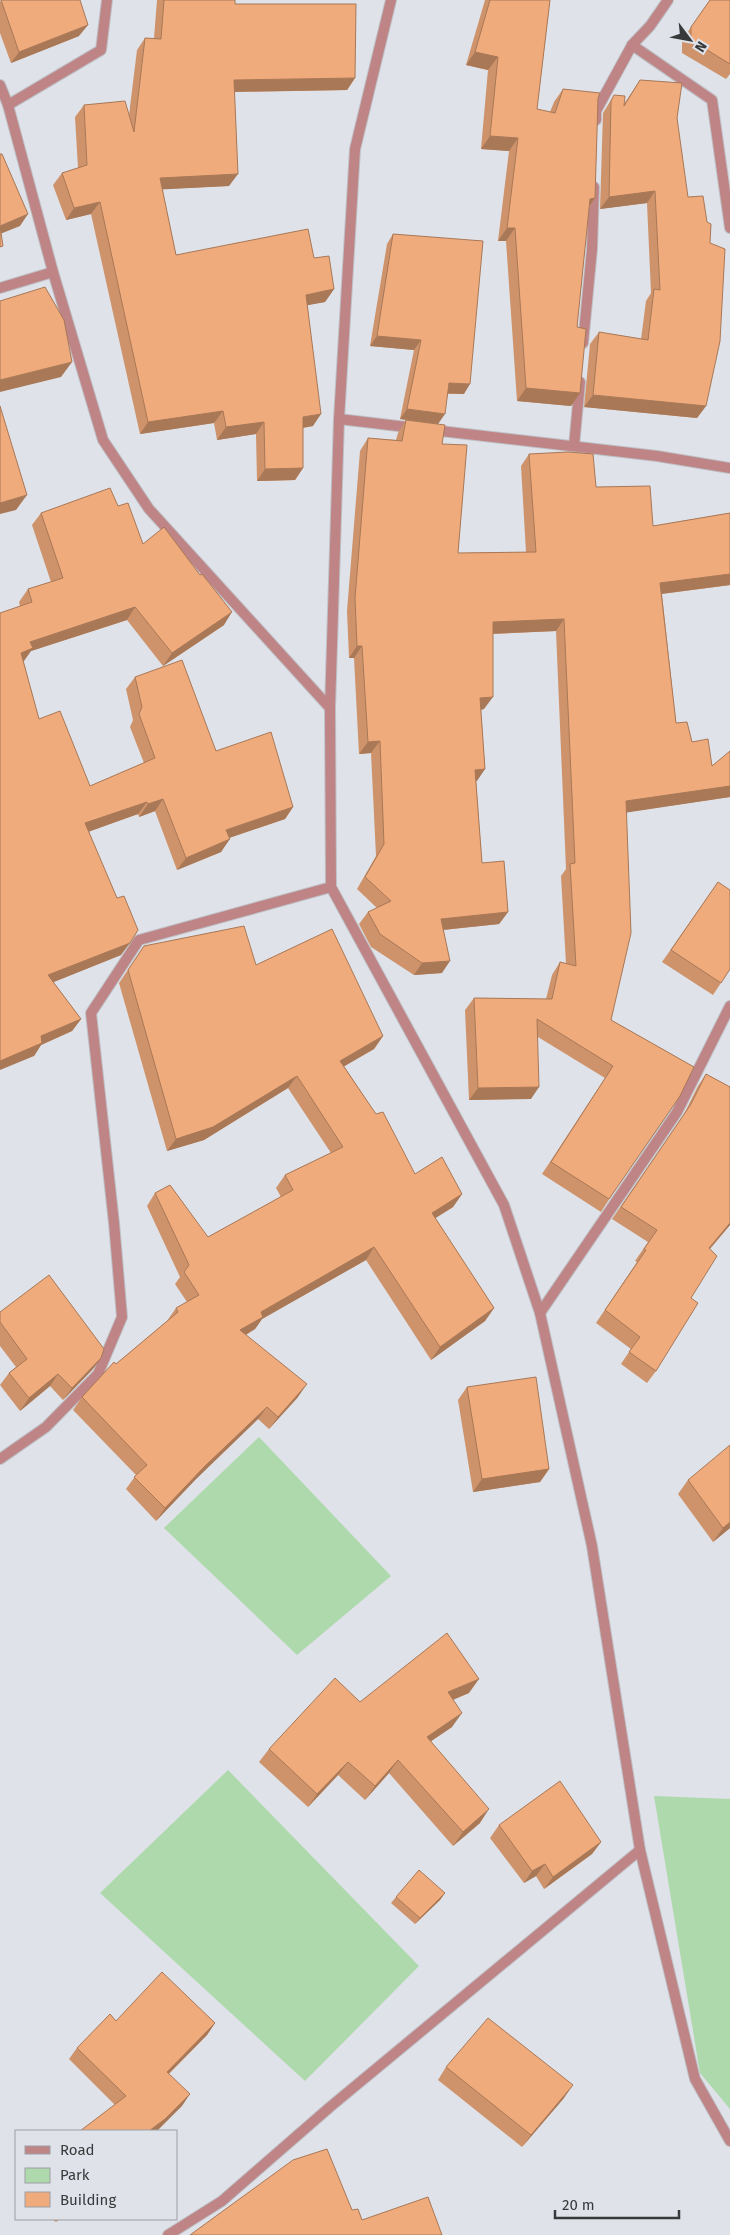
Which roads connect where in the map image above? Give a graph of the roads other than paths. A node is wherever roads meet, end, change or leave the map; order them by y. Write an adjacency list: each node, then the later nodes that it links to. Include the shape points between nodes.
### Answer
1 (107, 0): 6 (street, via 101,50)
2 (391, 0): 12 (street, via 355,149)
3 (668, 0): 4 (street)
4 (632, 45): 7 (street, via 596,111); 9 (street, via 712,100)
5 (0, 85): 6 (street)
6 (8, 105): 10 (street)
7 (596, 131)
8 (594, 180): 13 (street, via 592,249)
9 (730, 228)
10 (53, 272): 11 (street); 15 (street, via 103,440 149,509)
11 (0, 288)
12 (339, 420): 13 (street); 15 (street)
13 (574, 446): 14 (street)
14 (730, 468)
15 (330, 708): 16 (street)
16 (331, 887): 18 (street, via 504,1204); 19 (street, via 139,940 91,1013 122,1317 98,1374 46,1426)
17 (730, 1006): 18 (street, via 677,1112)
18 (540, 1313): 20 (street, via 592,1546)
19 (0, 1459)
20 (640, 1850): 21 (street, via 695,2079); 22 (street, via 330,2107 222,2201)
21 (730, 2141)
22 (168, 2235)

